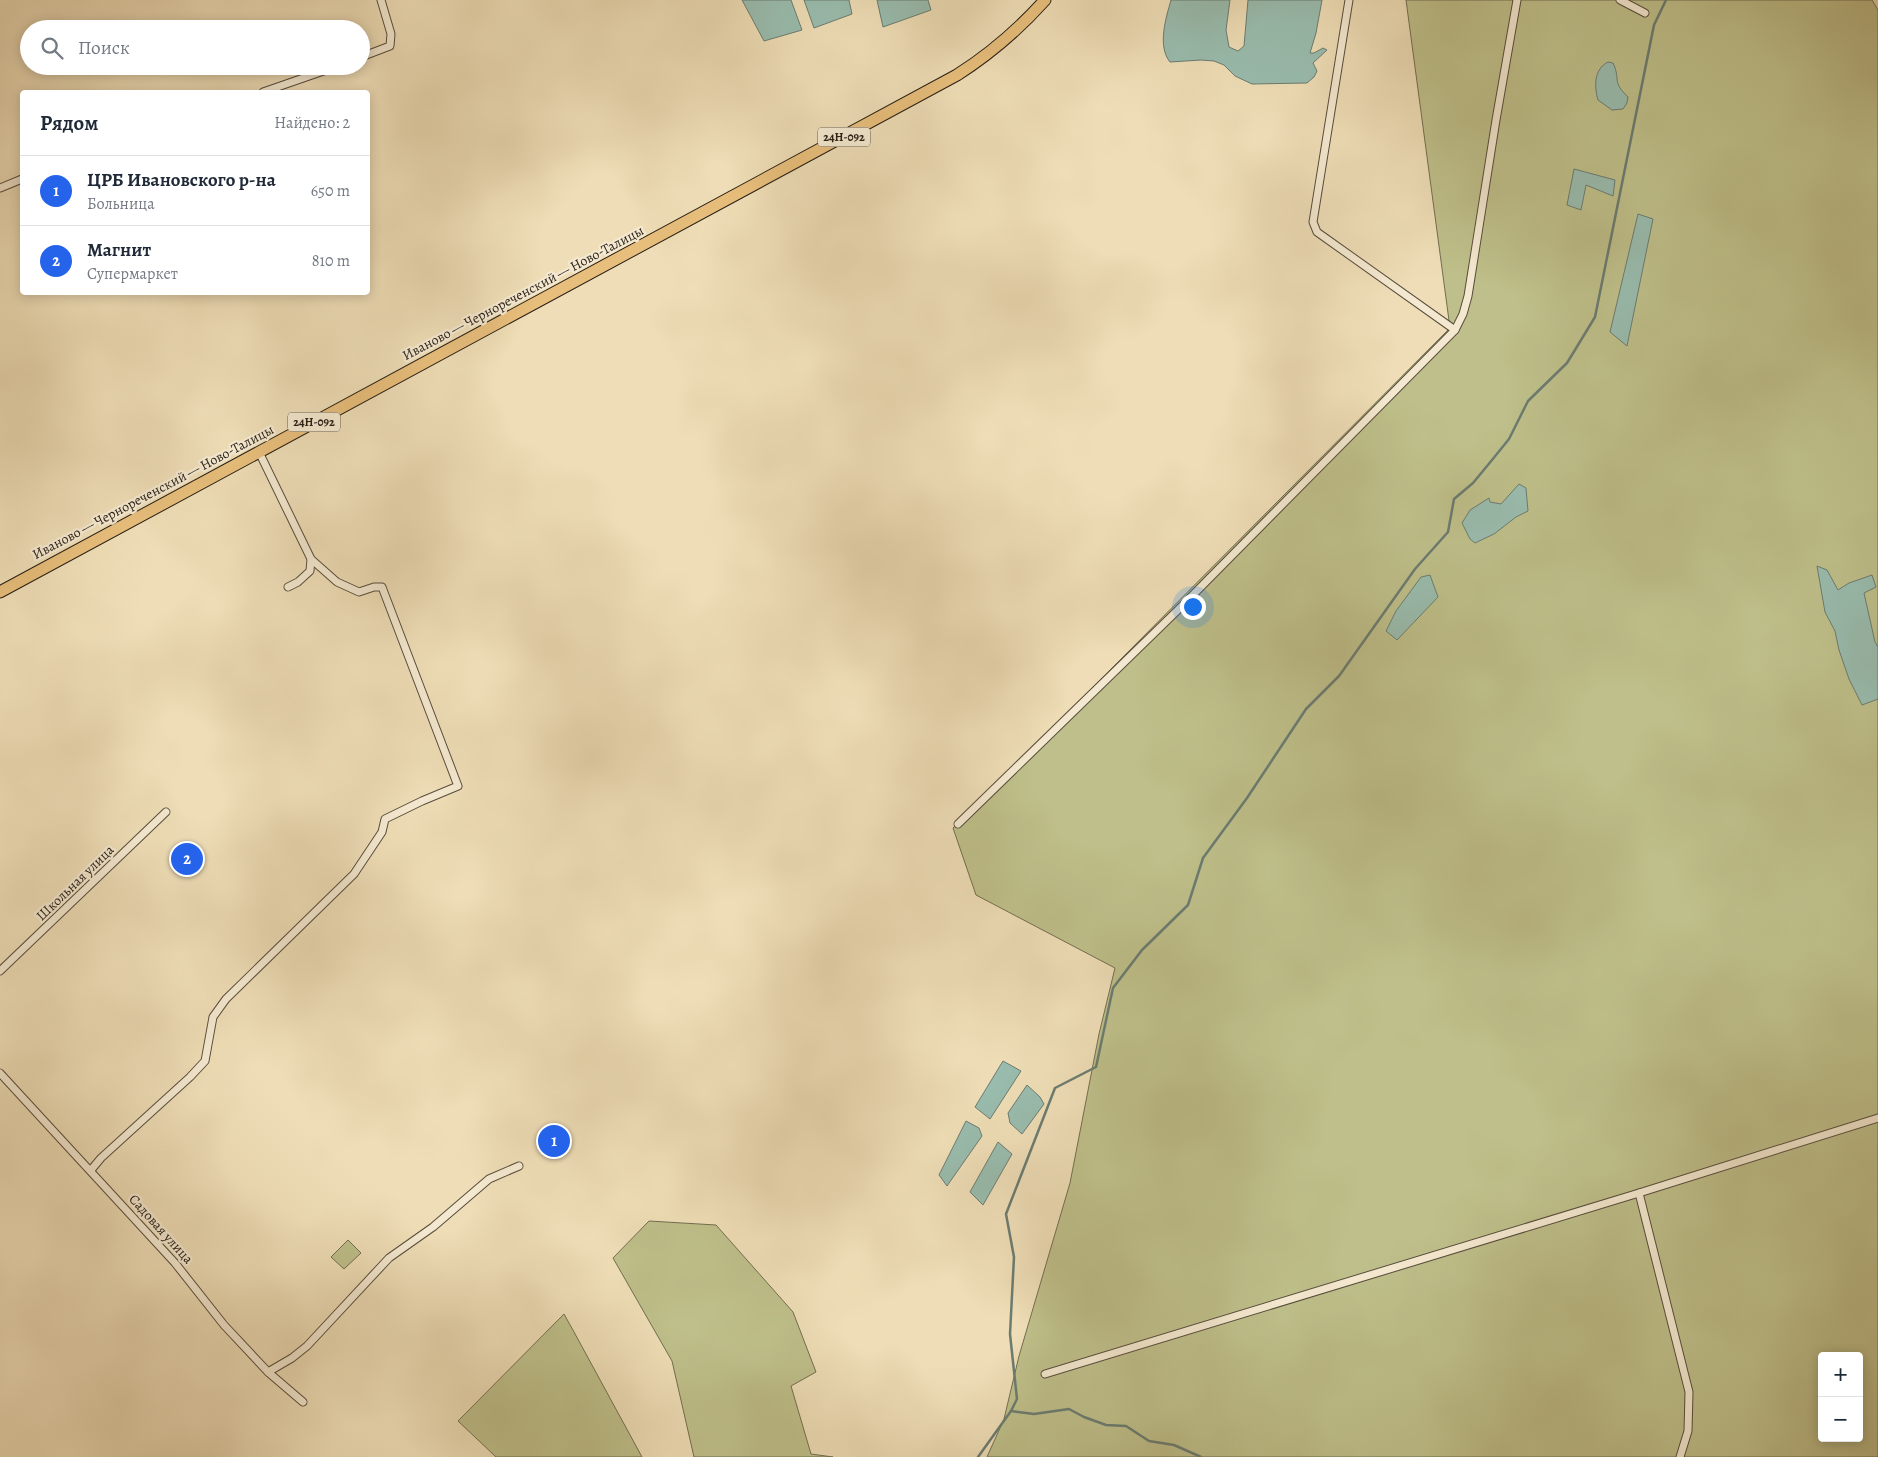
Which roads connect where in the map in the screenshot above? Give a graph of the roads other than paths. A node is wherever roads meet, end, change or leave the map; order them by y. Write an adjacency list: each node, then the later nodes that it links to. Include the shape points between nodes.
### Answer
1 (381, 0): 7 (street, via 391,34 390,46)
2 (1045, 0): 13 (main road, Иваново — Чернореченский — Ново-Талицы / 24Н-092, via 997,47 957,75)
3 (1349, 0): 12 (street, via 1313,222 1317,232)
4 (1516, 0): 12 (street, via 1468,296)
5 (1620, 0): 6 (street)
6 (1645, 13)
7 (370, 54)
8 (312, 75): 9 (street)
9 (268, 90)
10 (20, 180): 11 (street)
11 (0, 188)
12 (1455, 330): 18 (street, via 1184,605)
13 (259, 452): 14 (street); 16 (main road, Иваново — Чернореченский — Ново-Талицы / 24Н-092)
14 (311, 559): 15 (street, via 310,571); 23 (street, via 337,582 359,592 382,587 458,786 386,819 382,832 354,874 226,999 213,1017 204,1061)
15 (288, 588)
16 (0, 592)
17 (166, 812): 19 (street, Школьная улица)
18 (958, 824)
19 (0, 971)
20 (0, 1073): 23 (street, Садовая улица)
21 (1878, 1118): 24 (street)
22 (520, 1166): 25 (street, via 489,1179 433,1227 392,1256 307,1346)
23 (90, 1170): 25 (street, Садовая улица)
24 (1639, 1193): 26 (street); 28 (street, via 1690,1392 1688,1431)
25 (268, 1372): 27 (street, Садовая улица)
26 (1045, 1374)
27 (303, 1402)
28 (1680, 1457)

